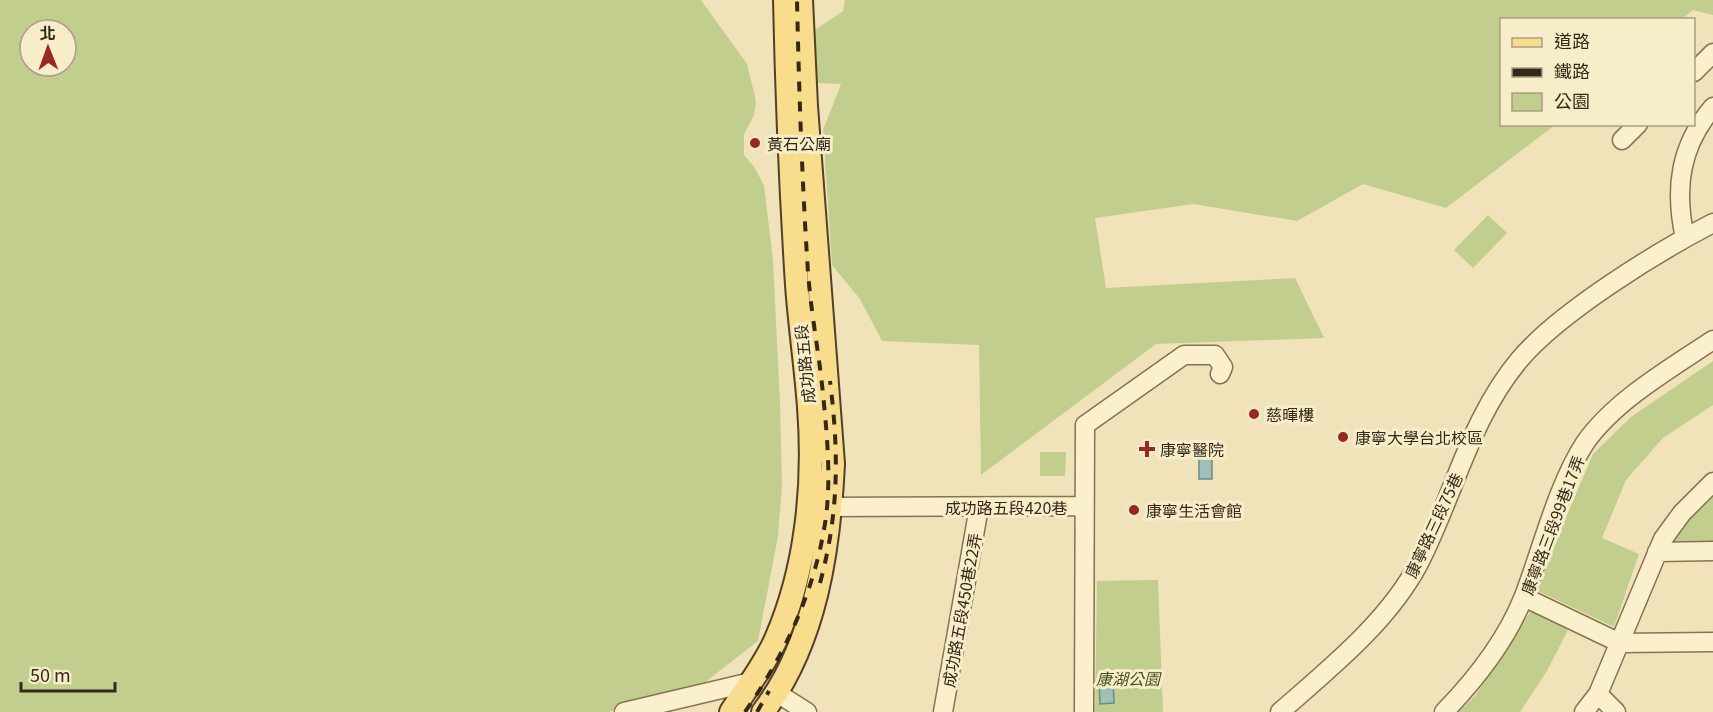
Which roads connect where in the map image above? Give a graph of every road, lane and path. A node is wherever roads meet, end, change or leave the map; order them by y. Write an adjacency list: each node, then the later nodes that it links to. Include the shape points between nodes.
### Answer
1 (785, 0): 14 (main road, 成功路五段, via 788,158 810,409)
2 (801, 0): 15 (main road, 成功路五段, via 833,464)
3 (1713, 53): 4 (street)
4 (1695, 71)
5 (1713, 107): 9 (street, via 1694,134 1679,174)
6 (1636, 126): 7 (street)
7 (1622, 140)
8 (1713, 223): 9 (street, 康寧路三段75巷)
9 (1685, 238): 31 (street, 康寧路三段75巷, via 1556,326 1521,358 1494,393 1418,564 1389,608)
10 (1713, 340): 19 (street, 康寧路三段99巷17弄, via 1652,381 1588,439 1572,467)
11 (1220, 374): 13 (street, via 1223,367 1215,355 1184,355 1085,425)
12 (1713, 482): 18 (street, via 1682,513)
13 (1084, 506): 16 (street, 成功路五段420巷); 30 (street, 成功路五段420巷)
14 (807, 507): 15 (street, 成功路五段420巷); 22 (main road, 成功路五段, via 803,554 792,596 776,640)
15 (830, 507): 16 (street, 成功路五段420巷); 23 (main road, 成功路五段, via 825,557 804,634)
16 (979, 507): 29 (street, 成功路五段450巷22弄)
17 (1713, 551): 18 (street)
18 (1657, 552): 21 (street)
19 (1524, 597): 21 (street); 32 (street, 康寧路三段99巷17弄, via 1510,626)
20 (1713, 642): 21 (street)
21 (1620, 643): 24 (street)
22 (751, 682): 25 (street); 26 (main road, 成功路五段)
23 (777, 693): 27 (main road, 成功路五段); 28 (street)
24 (1598, 694): 33 (street); 34 (street)
25 (624, 712)
26 (731, 712)
27 (763, 712)
28 (807, 712)
29 (943, 712)
30 (1084, 712)
31 (1280, 712)
32 (1444, 712)
33 (1584, 712)
34 (1616, 712)

